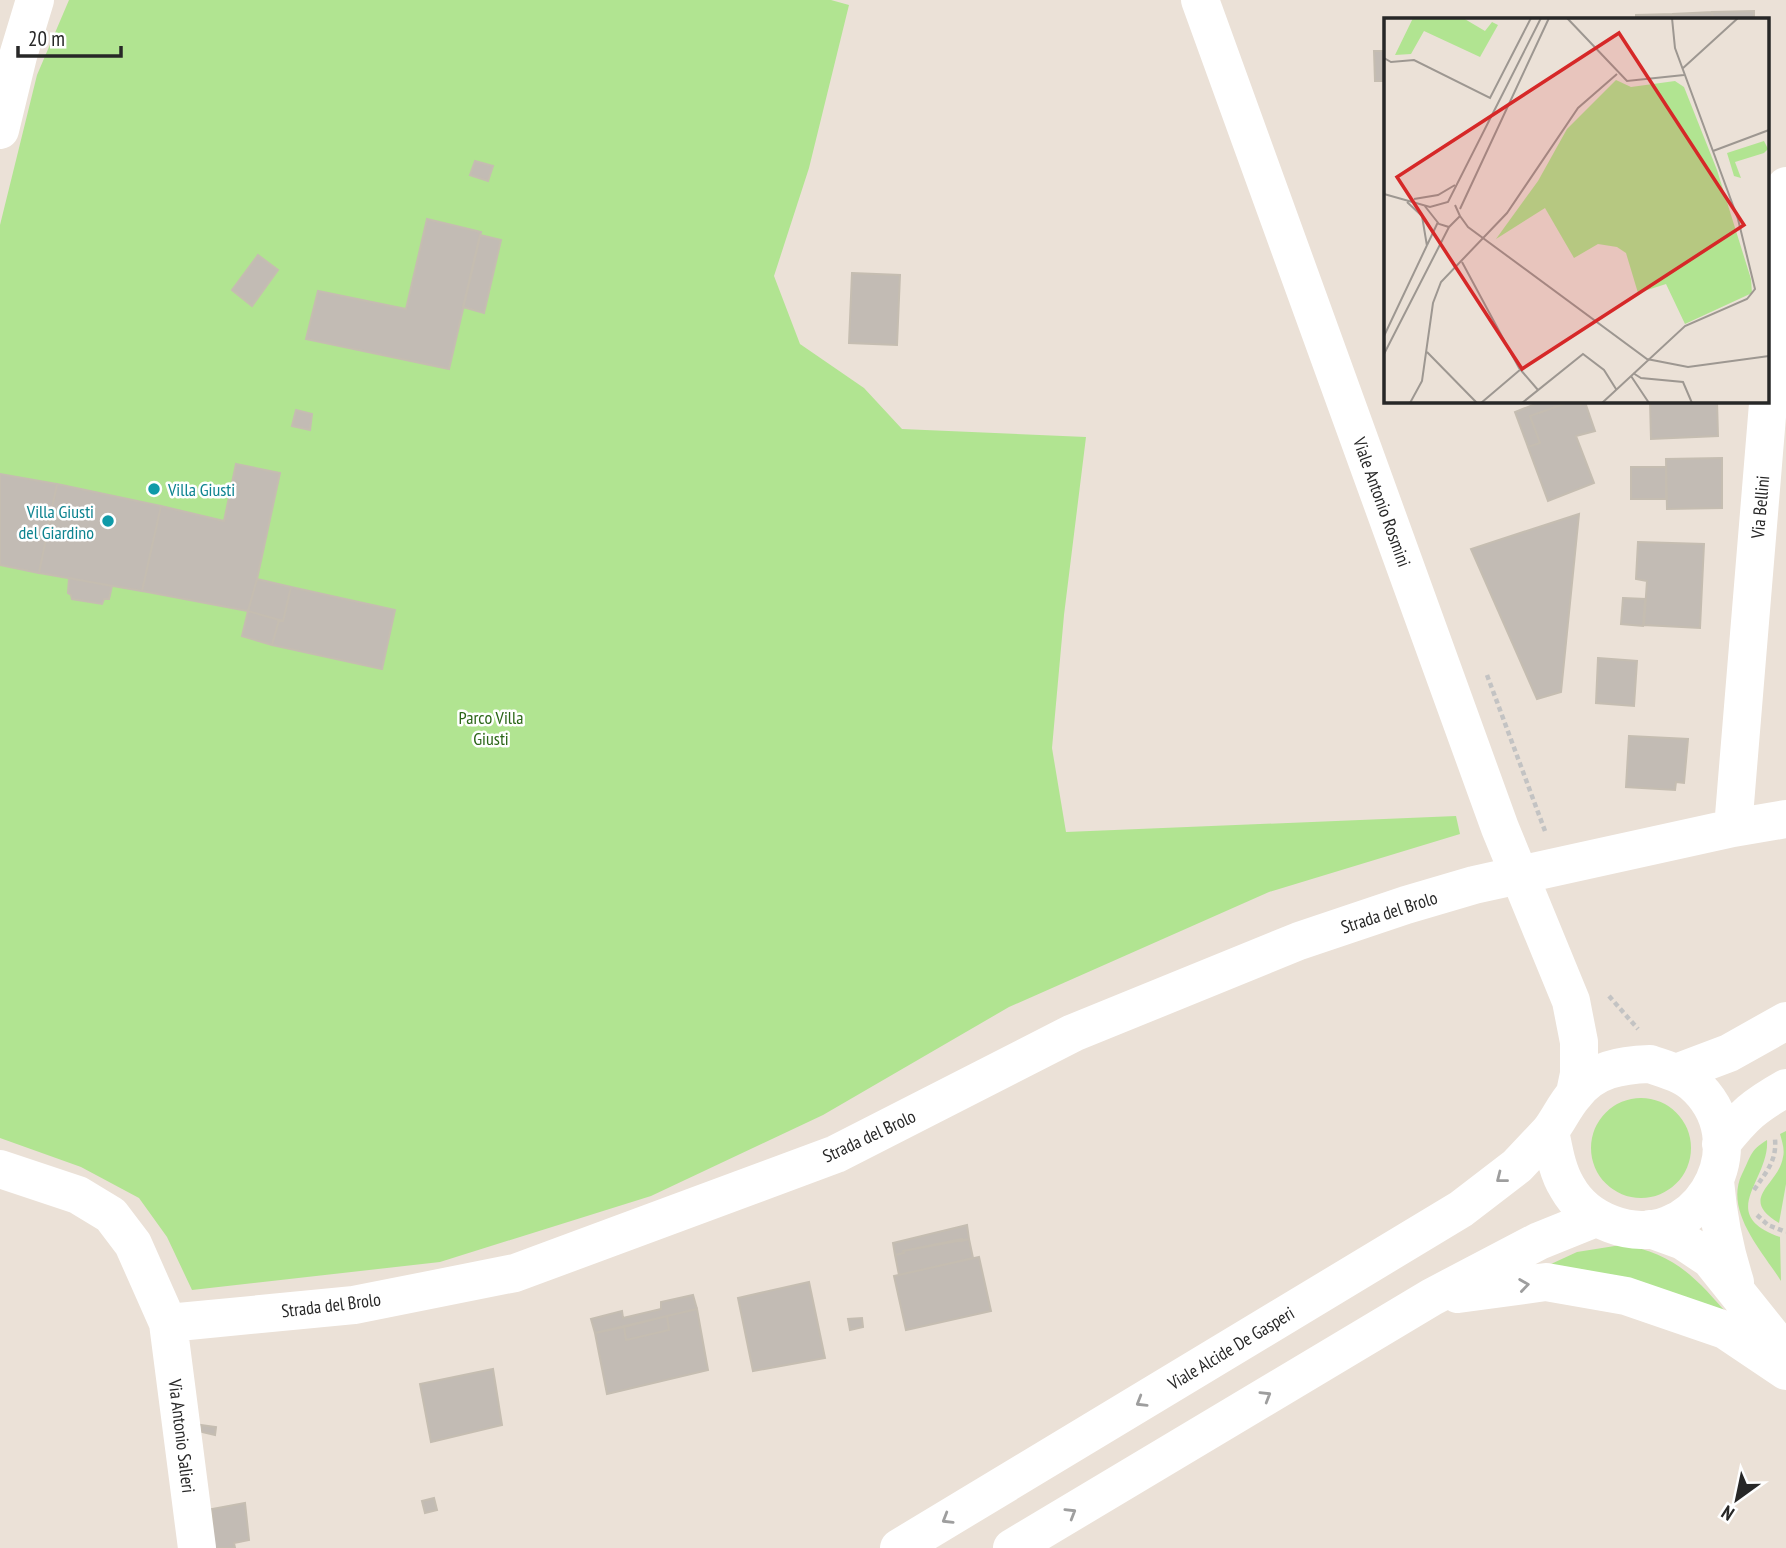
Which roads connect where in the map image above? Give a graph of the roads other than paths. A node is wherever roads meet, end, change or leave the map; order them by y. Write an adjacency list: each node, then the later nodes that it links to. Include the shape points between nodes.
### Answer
1 (35, 0): 3 (street)
2 (1200, 0): 7 (street, Viale Antonio Rosmini)
3 (0, 130)
4 (1786, 186): 6 (street, Via Bellini)
5 (1786, 819): 6 (street, Strada del Brolo)
6 (1733, 828): 7 (street, Strada del Brolo)
7 (1519, 876): 8 (street, Viale Antonio Rosmini); 20 (street, Strada del Brolo, via 1406,905 1299,941 1073,1033 836,1154 515,1273 354,1305)
8 (1571, 1001): 10 (street, Viale Antonio Rosmini, via 1618,1046); 12 (street, Viale Antonio Rosmini, via 1579,1042)
9 (1786, 1021): 10 (street, Viale Alcide De Gasperi, via 1730,1053)
10 (1663, 1069): 12 (street, Viale Alcide De Gasperi, via 1622,1065 1596,1075); 14 (street, via 1697,1087 1712,1106 1721,1129)
11 (1786, 1088): 14 (street, via 1740,1120)
12 (1575, 1093): 13 (street, Viale Alcide De Gasperi)
13 (1550, 1131): 16 (street, via 1566,1186); 24 (street, Viale Alcide De Gasperi, one-way to 24, via 1517,1166 1461,1209)
14 (1718, 1162): 17 (street, via 1701,1203 1686,1216); 18 (street, via 1718,1216)
15 (0, 1169): 20 (street, via 78,1195 111,1215 133,1244)
16 (1596, 1218): 17 (street, via 1623,1228); 19 (street, via 1539,1241)
17 (1650, 1229): 18 (street, via 1683,1241 1710,1259)
18 (1740, 1294): 21 (street)
19 (1432, 1297): 22 (street, one-way to 22, via 1546,1282 1626,1296 1725,1330); 25 (street, one-way to 19)
20 (168, 1324): 23 (street, Via Antonio Salieri)
21 (1786, 1354)
22 (1786, 1371)
23 (197, 1548)
24 (899, 1548)
25 (1012, 1548)

